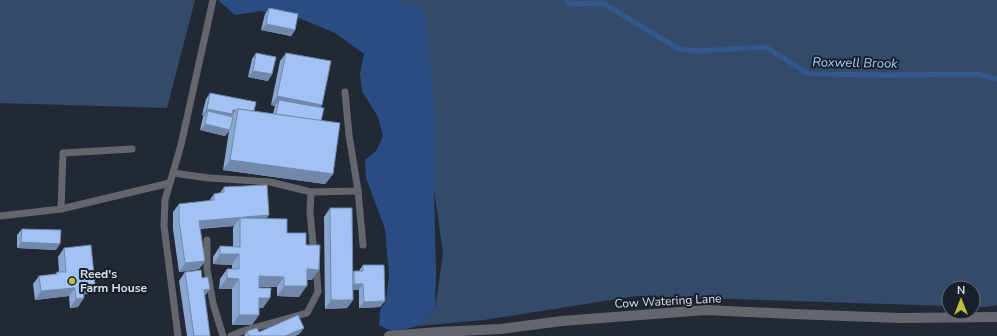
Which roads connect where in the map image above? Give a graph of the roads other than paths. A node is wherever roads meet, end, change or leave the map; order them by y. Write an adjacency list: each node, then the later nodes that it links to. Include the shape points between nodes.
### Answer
1 (213, 0): 4 (lane)
2 (345, 92): 6 (lane)
3 (132, 149): 8 (lane, via 63,152)
4 (173, 173): 5 (lane); 7 (lane, via 270,182)
5 (170, 183): 8 (lane); 13 (lane, via 165,200 164,226)
6 (358, 191): 7 (lane); 11 (lane)
7 (311, 192): 15 (lane, via 310,212 318,292 307,312)
8 (60, 209): 9 (lane)
9 (0, 216)
10 (207, 240): 14 (lane, via 207,269)
11 (363, 245)
12 (997, 317): 16 (street, Cow Watering Lane, via 900,318 706,310 562,321 501,329)
13 (178, 336)
14 (223, 336)
15 (231, 336)
16 (389, 336)

